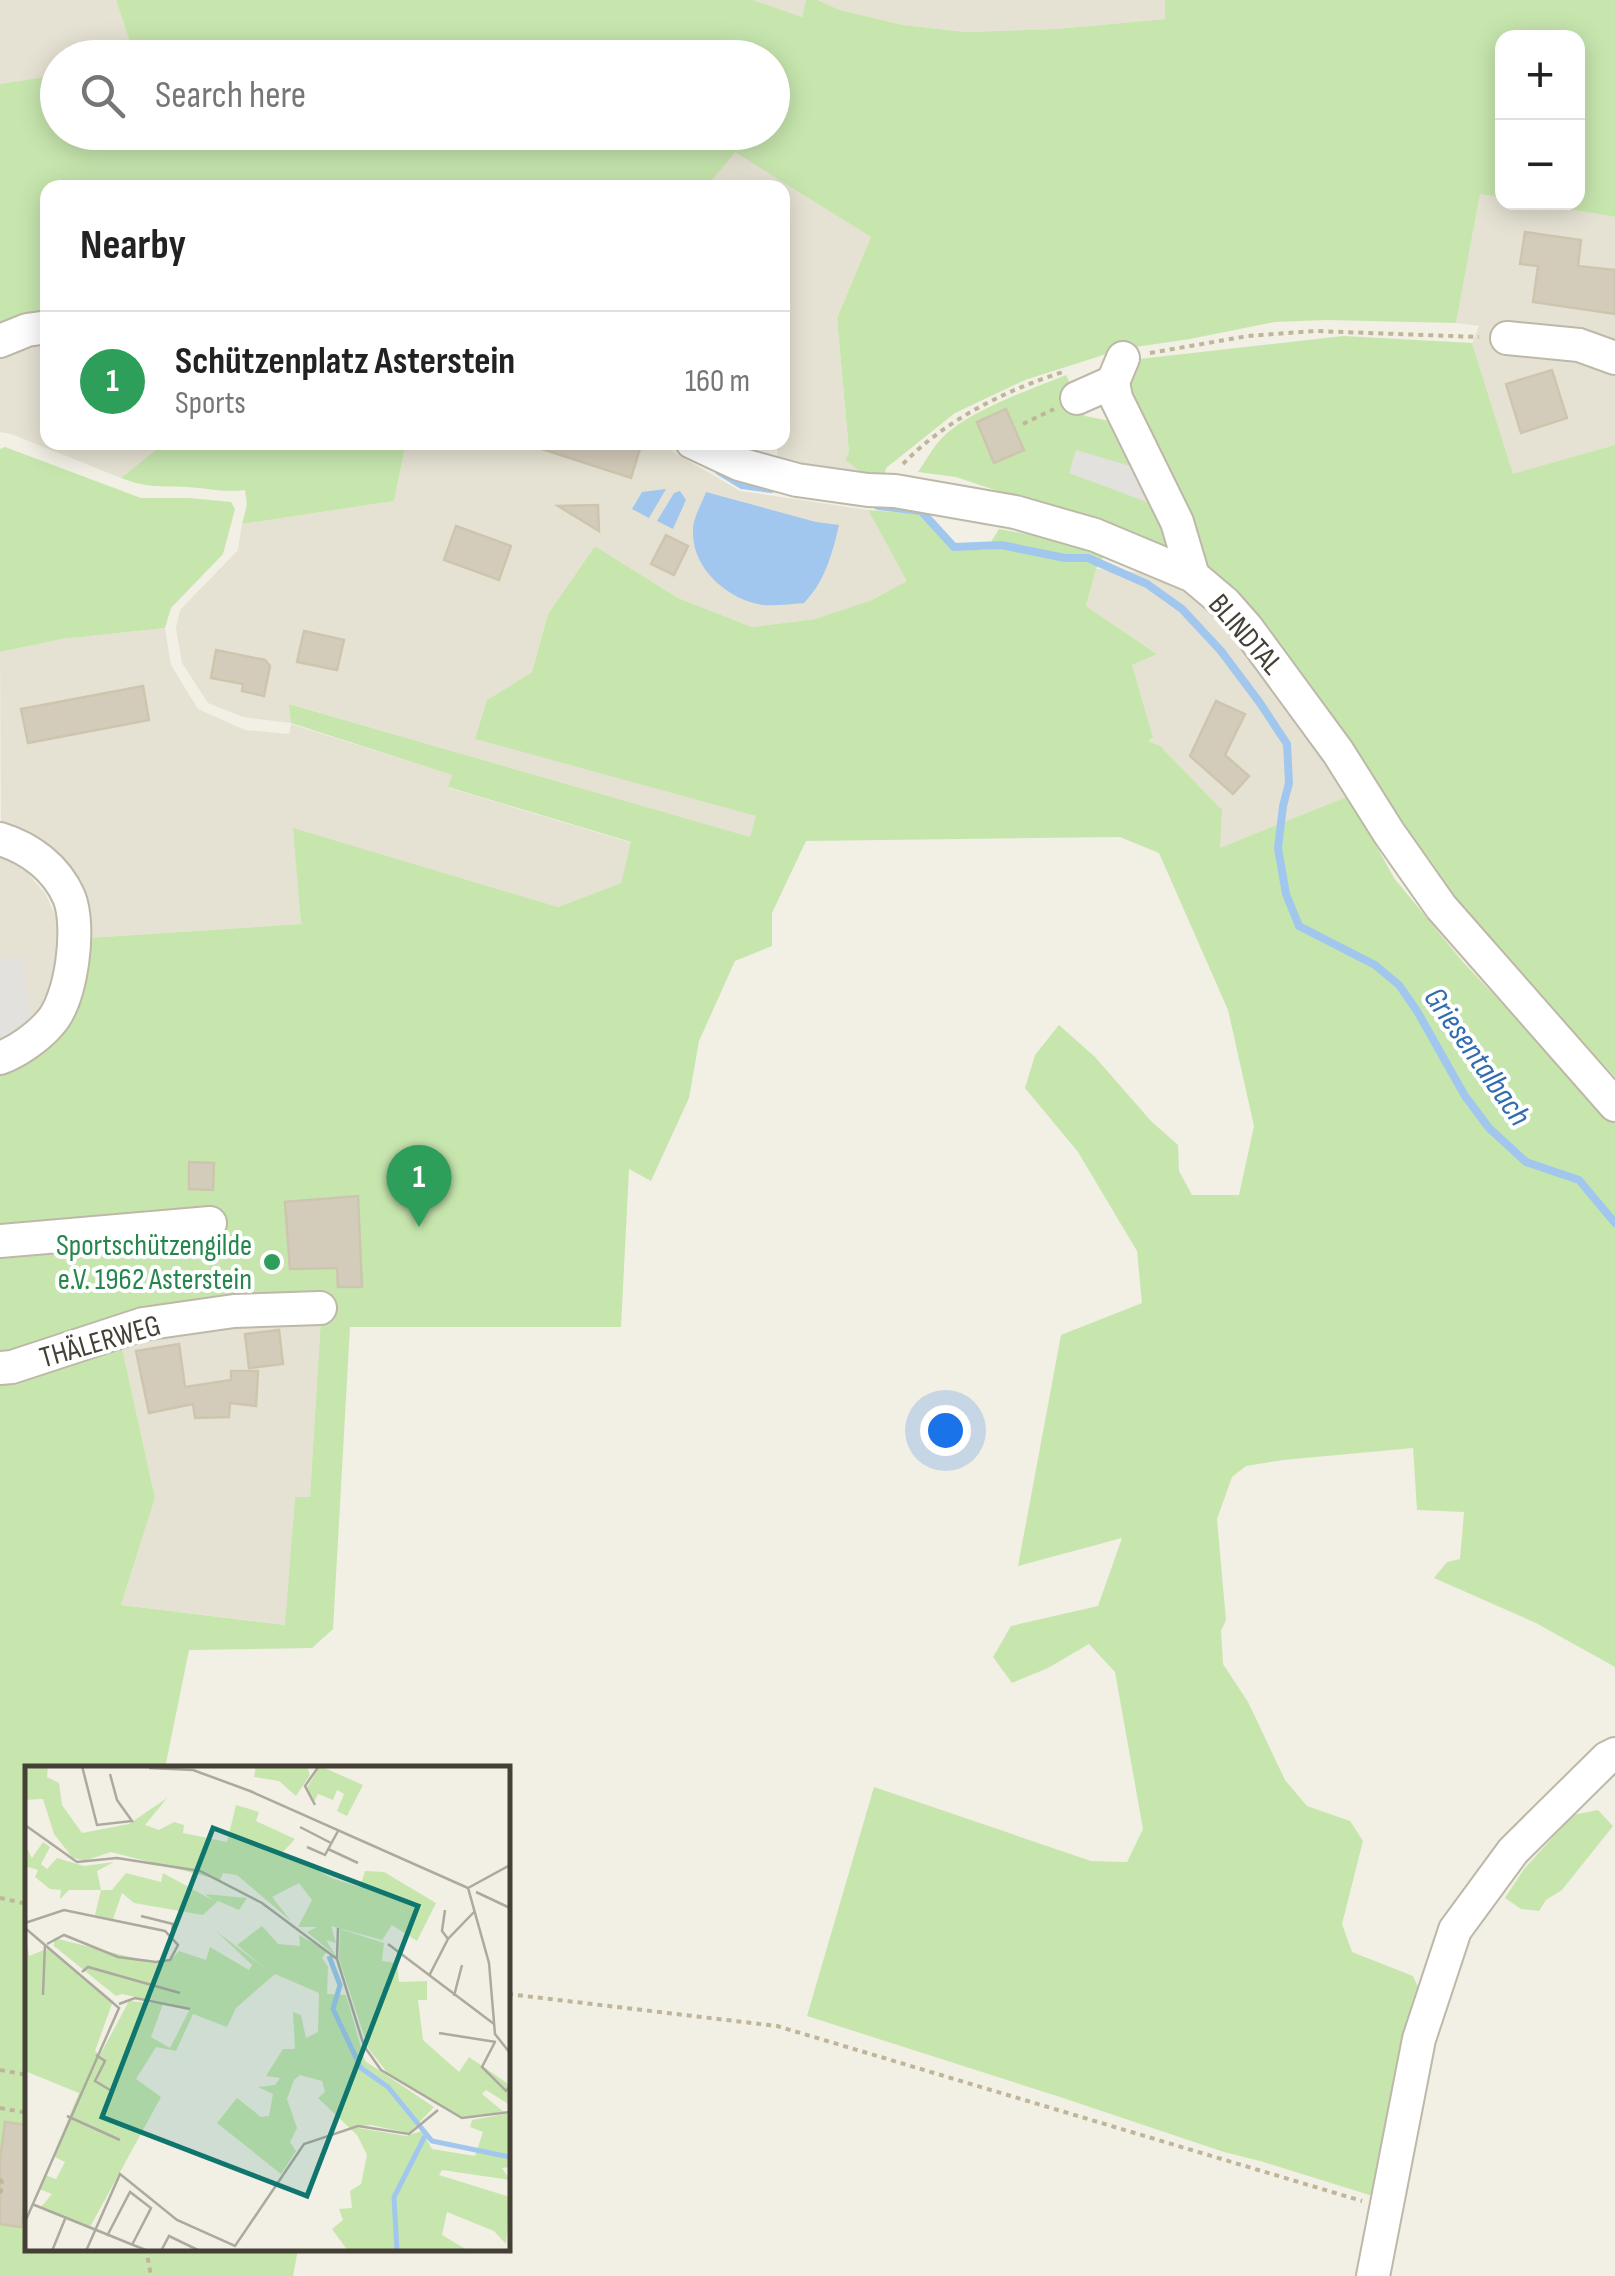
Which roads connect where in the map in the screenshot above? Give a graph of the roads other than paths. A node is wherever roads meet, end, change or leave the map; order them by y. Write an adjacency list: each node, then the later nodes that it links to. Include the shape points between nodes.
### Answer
1 (40, 328): 3 (street)
2 (1507, 338): 4 (street, via 1578,344)
3 (0, 341)
4 (1615, 358)
5 (1070, 385): 7 (street, via 1118,370 1116,398 1177,522)
6 (709, 450): 7 (street, BLINDTAL, via 797,480 1016,512)
7 (1193, 576): 10 (street, BLINDTAL, via 1247,628 1441,907)
8 (0, 838): 9 (street, via 27,849 56,876 70,898 75,930 73,964 52,1021)
9 (0, 1058)
10 (1615, 1105)
11 (210, 1223): 12 (street)
12 (0, 1242)
13 (320, 1308): 14 (street, THÄLERWEG, via 143,1324)
14 (0, 1368)
15 (1615, 1754): 16 (street, via 1513,1852 1455,1930 1418,2039)
16 (1373, 2276)

